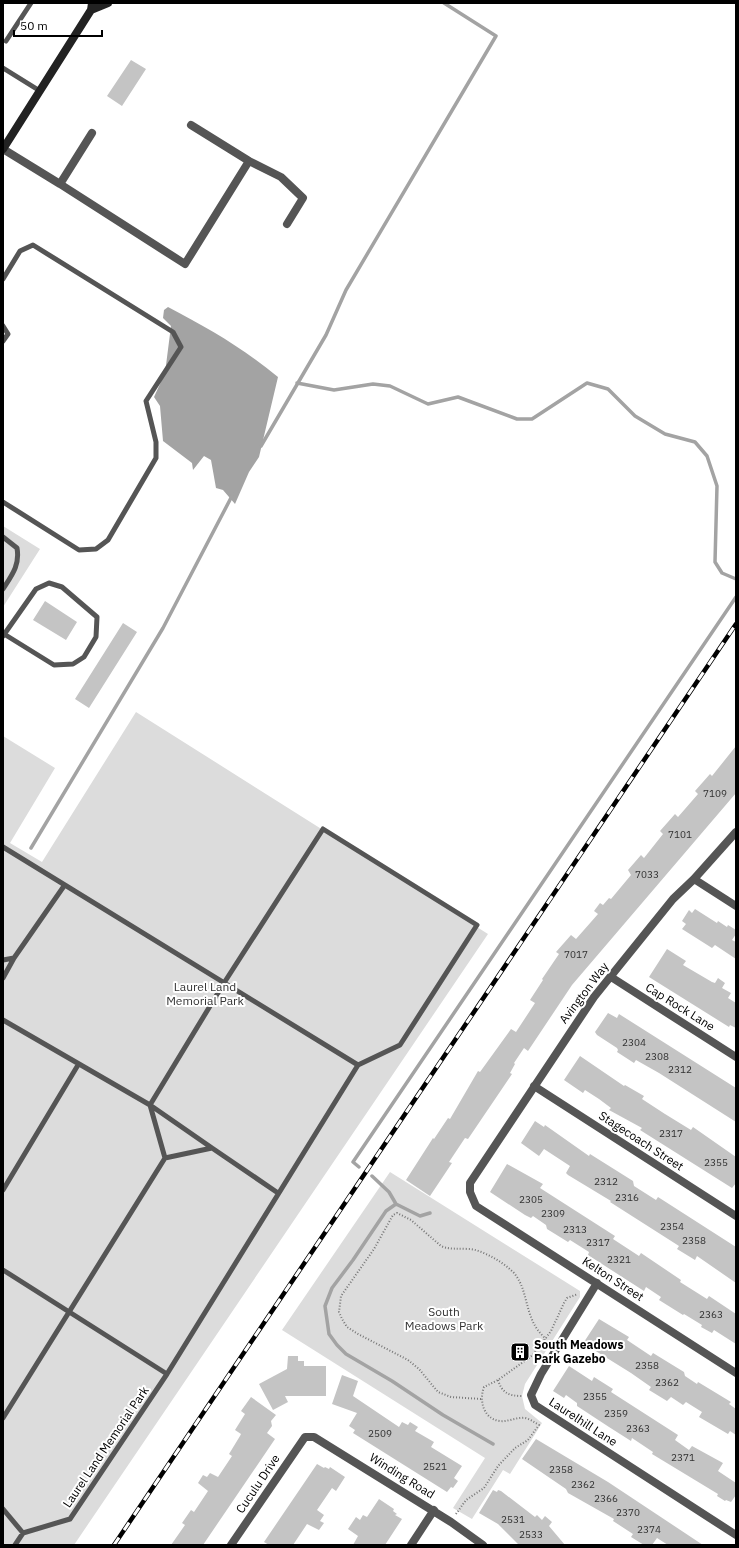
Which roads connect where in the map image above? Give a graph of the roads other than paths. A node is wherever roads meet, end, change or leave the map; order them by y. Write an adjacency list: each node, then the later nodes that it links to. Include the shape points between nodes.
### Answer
1 (31, 3): 4 (lane)
2 (108, 3): 3 (main road)
3 (91, 7): 6 (main road)
4 (6, 41)
5 (3, 68): 6 (lane)
6 (40, 90): 9 (main road)
7 (190, 125): 10 (street)
8 (92, 133): 11 (street)
9 (3, 149): 11 (street)
10 (249, 161): 11 (street, via 185,264); 12 (street, via 281,177 303,198)
11 (60, 184)
12 (287, 224)
13 (3, 279): 16 (lane, via 20,251 33,245 173,332 181,347 146,401 156,442 156,458 108,540 96,548 79,550)
14 (3, 326): 15 (lane, via 8,334)
15 (3, 341)
16 (3, 502)
17 (3, 537): 18 (lane, via 18,548 19,558)
18 (3, 589)
19 (3, 635): 19 (lane, via 36,589 49,583 62,587 96,617 96,637 84,657 73,664 54,665)
20 (736, 832): 22 (street, Avington Way)
21 (3, 847): 23 (lane)
22 (694, 879): 24 (street); 27 (street, Avington Way, via 673,900)
23 (64, 886): 25 (lane); 29 (lane)
24 (736, 906)
25 (14, 958): 26 (lane); 28 (lane)
26 (3, 960)
27 (611, 977): 31 (street, Cap Rock Lane); 34 (street, Avington Way, via 594,997)
28 (3, 978)
29 (224, 983): 33 (lane); 33 (lane, via 322,828 477,925 400,1045); 35 (lane)
30 (3, 1020): 32 (lane)
31 (736, 1057)
32 (78, 1065): 35 (lane); 38 (lane)
33 (358, 1065): 39 (lane, Laurel Land Memorial Park)
34 (534, 1086): 40 (street, Avington Way, via 470,1183 470,1192); 41 (street, Stagecoach Street)
35 (150, 1105): 36 (lane); 37 (lane)
36 (212, 1148): 37 (lane); 39 (lane)
37 (165, 1158): 44 (lane)
38 (3, 1190)
39 (278, 1193): 46 (lane, Laurel Land Memorial Park)
40 (476, 1206): 43 (street, Kelton Street)
41 (736, 1216)
42 (3, 1270): 44 (lane)
43 (597, 1283): 45 (street, Kelton Street); 52 (street, Laurelhill Lane, via 541,1374 531,1395 535,1405)
44 (70, 1312): 46 (lane); 47 (lane)
45 (736, 1373)
46 (167, 1374): 51 (lane, Laurel Land Memorial Park, via 70,1519)
47 (3, 1418)
48 (305, 1437): 50 (street, Winding Road, via 314,1436); 54 (street, Cuculu Drive)
49 (3, 1509): 51 (lane)
50 (434, 1510): 55 (street); 56 (street, Winding Road)
51 (23, 1533): 53 (lane)
52 (736, 1535)
53 (15, 1545)
54 (231, 1545)
55 (410, 1545)
56 (483, 1545)

